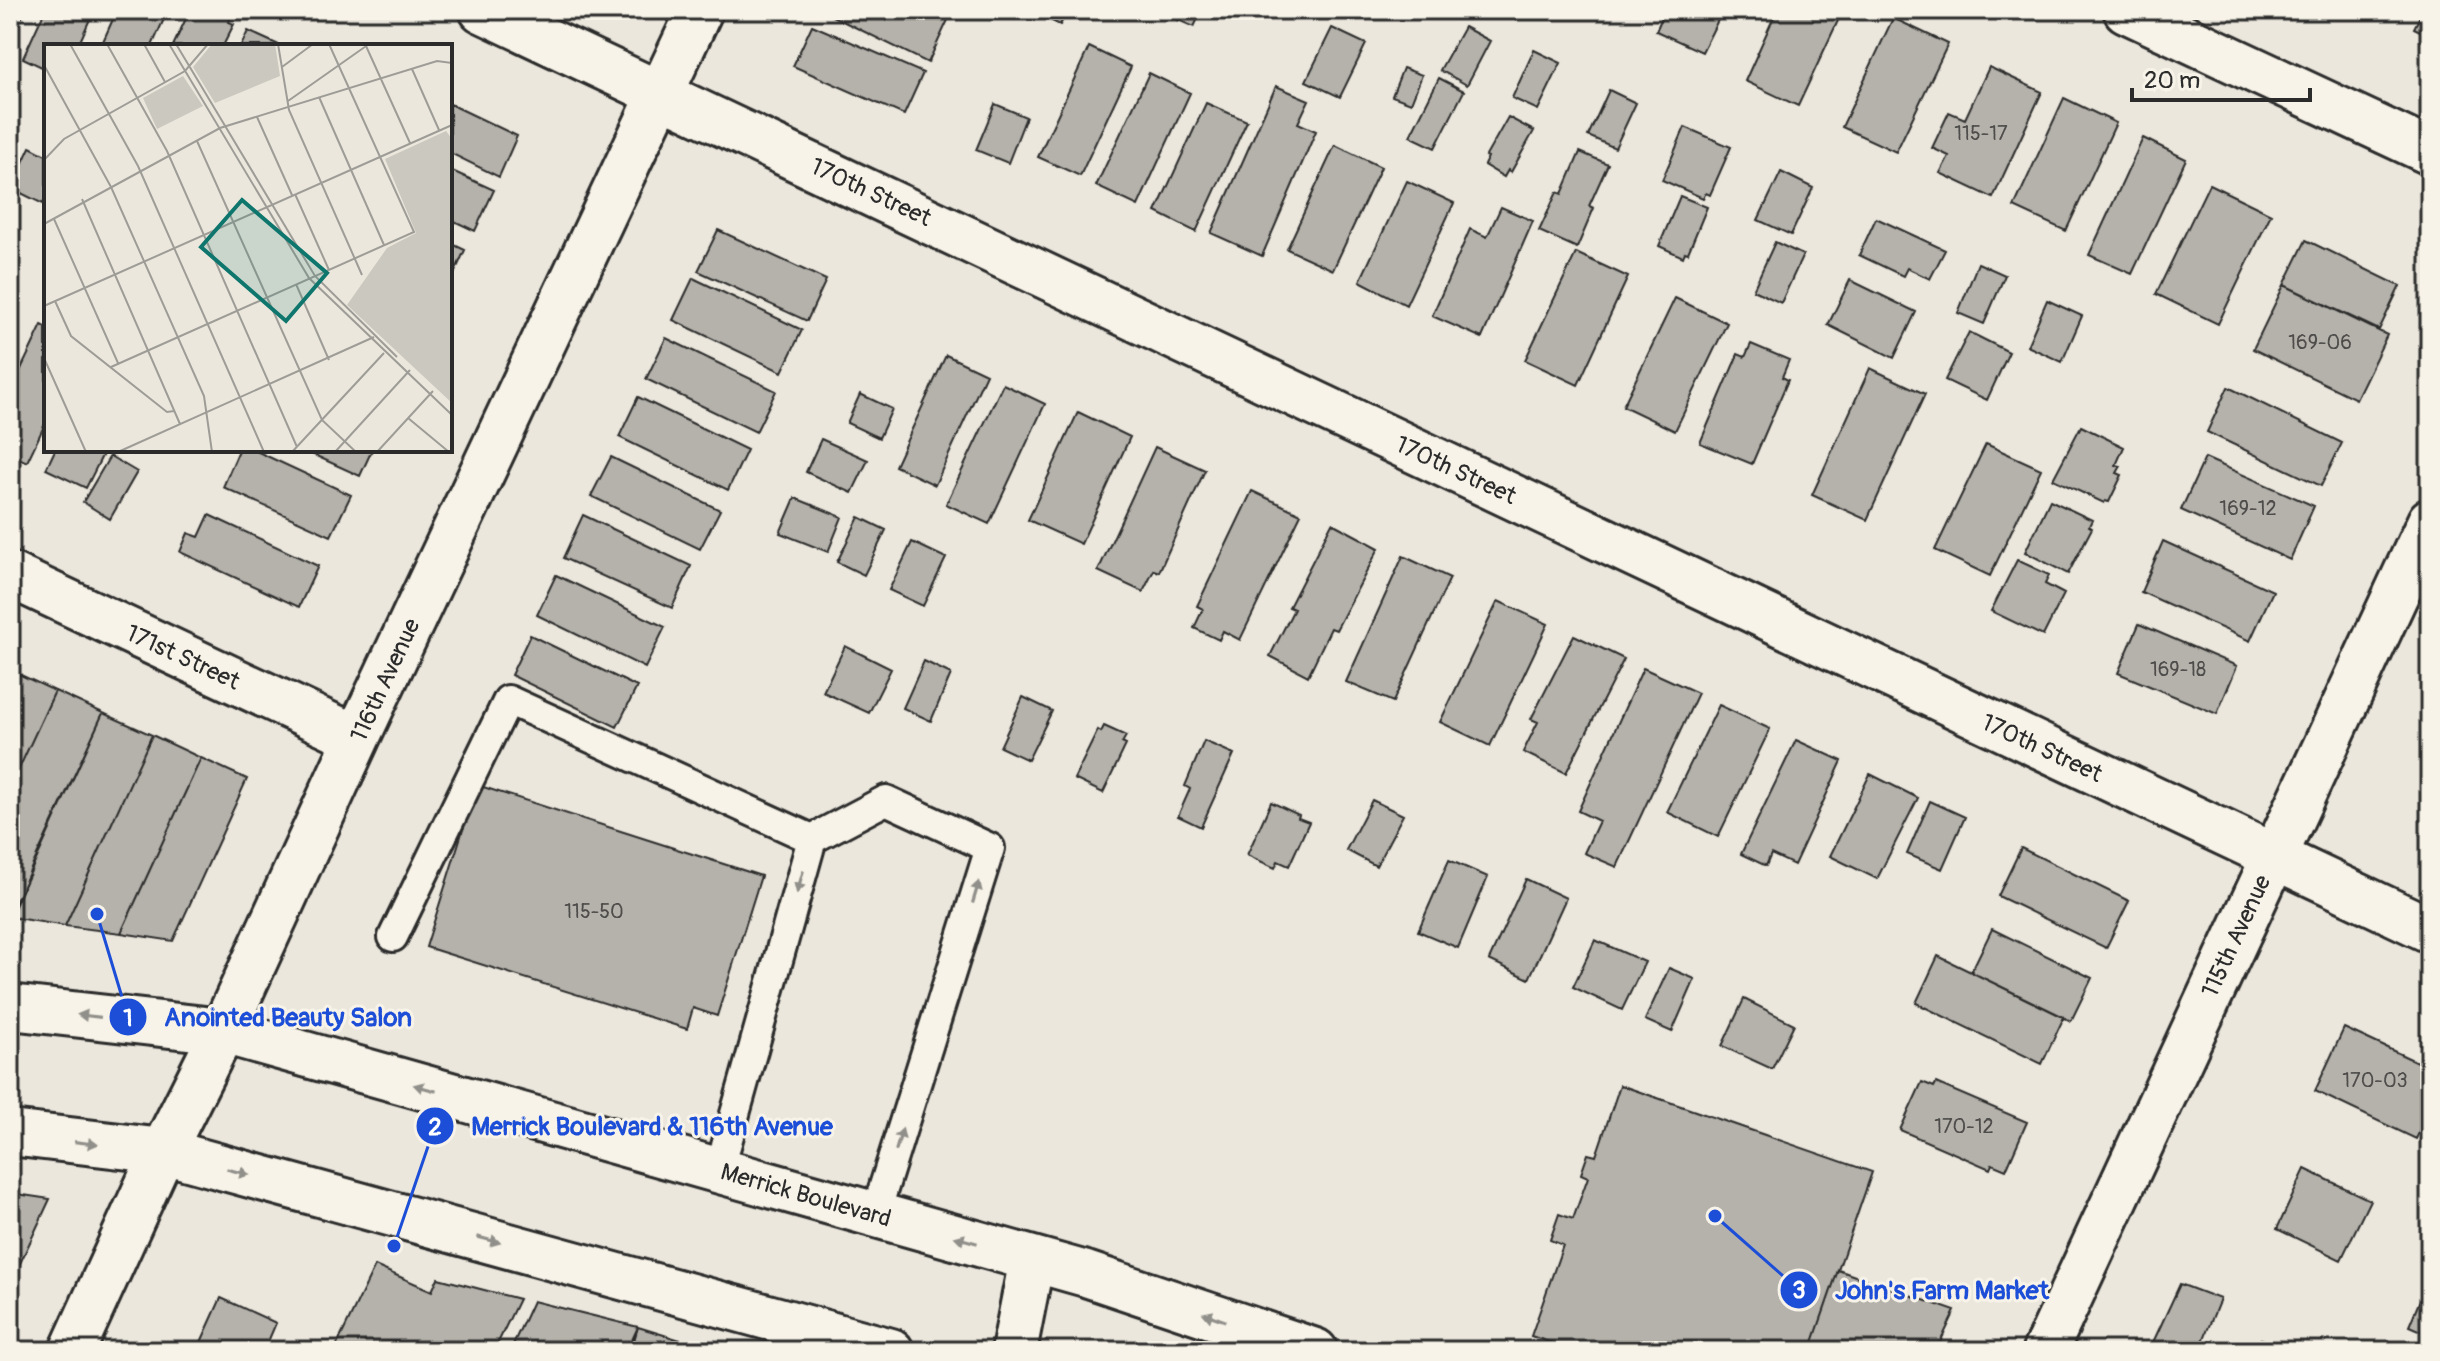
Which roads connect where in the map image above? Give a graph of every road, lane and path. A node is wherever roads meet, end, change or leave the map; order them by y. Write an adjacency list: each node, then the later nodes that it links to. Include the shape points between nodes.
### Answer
1 (482, 10): 4 (street, 170th Street)
2 (700, 10): 4 (street, 116th Avenue)
3 (2126, 10): 5 (street)
4 (662, 93): 8 (street, 116th Avenue); 10 (street, 170th Street)
5 (2430, 152)
6 (2430, 521): 10 (street, 115th Avenue)
7 (10, 575): 8 (street, 171st Street)
8 (357, 738): 14 (street, 116th Avenue)
9 (812, 839): 12 (lane, via 508,700); 17 (lane, one-way to 17); 18 (lane, one-way to 9, via 990,848 886,800)
10 (2273, 857): 11 (street, 170th Street); 24 (street, 115th Avenue)
11 (2430, 930)
12 (393, 937)
13 (10, 1007): 14 (street, Merrick Boulevard, one-way to 13)
14 (223, 1031): 16 (street, 116th Avenue); 17 (street, Merrick Boulevard, one-way to 14)
15 (10, 1133): 16 (street, one-way to 16)
16 (163, 1151): 20 (street, 116th Avenue); 21 (street, one-way to 21)
17 (719, 1171): 18 (street, Merrick Boulevard)
18 (875, 1215): 19 (street, Merrick Boulevard, one-way to 18)
19 (1032, 1259): 22 (street); 23 (street, Merrick Boulevard, one-way to 19)
20 (72, 1351)
21 (891, 1351)
22 (1014, 1351)
23 (1315, 1351)
24 (2045, 1351)

